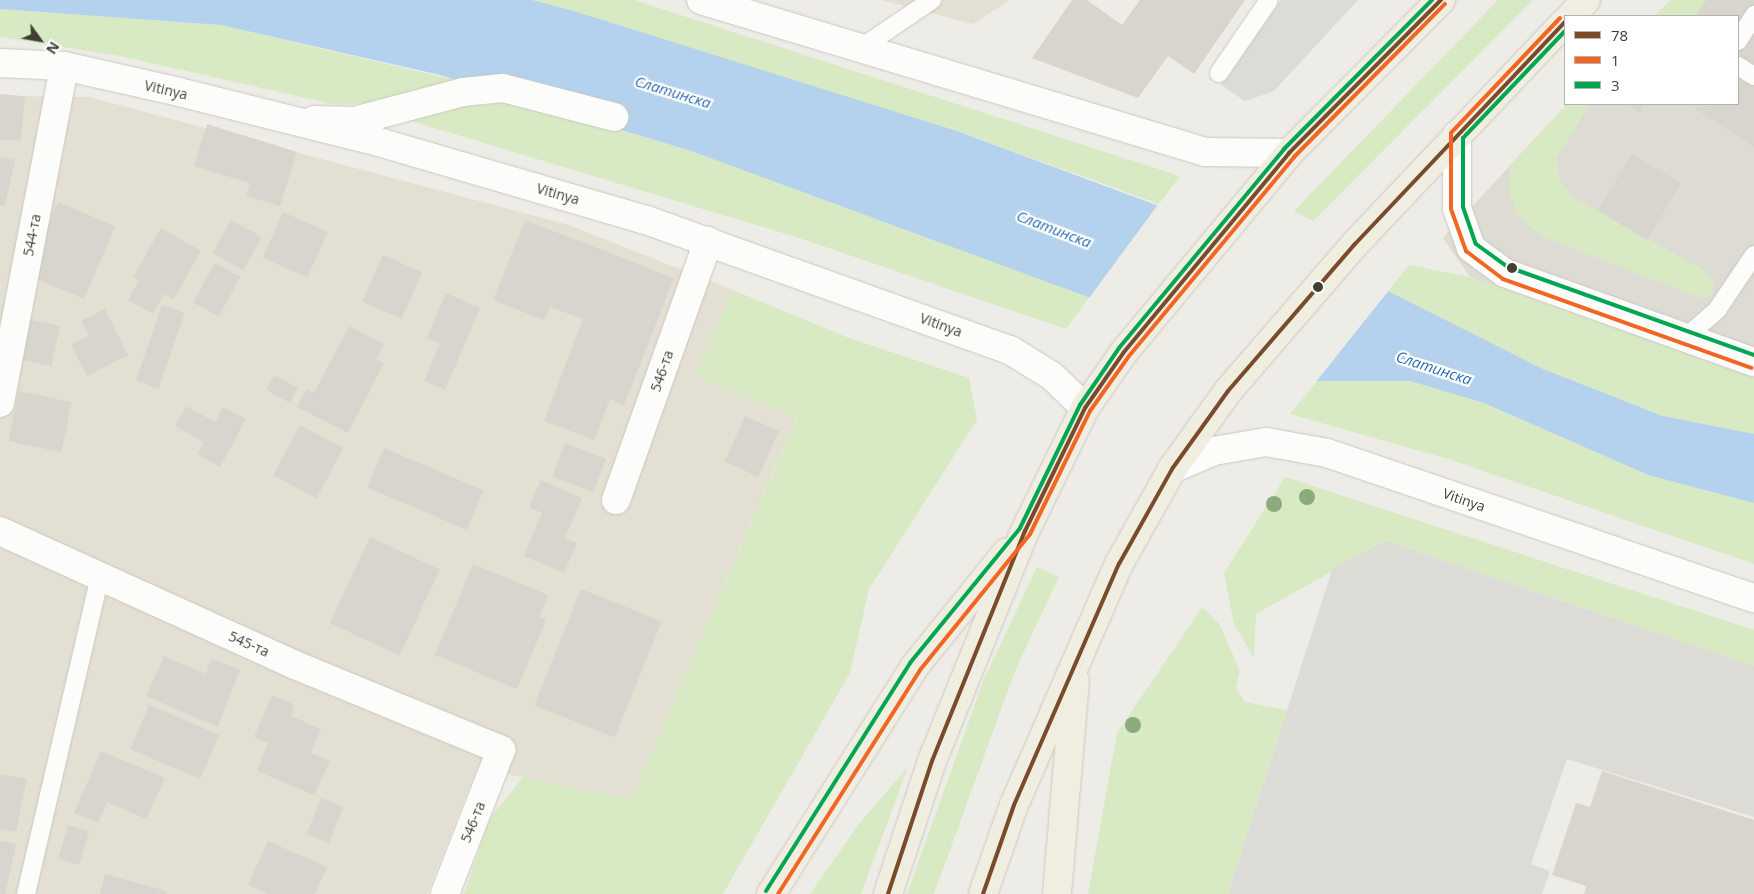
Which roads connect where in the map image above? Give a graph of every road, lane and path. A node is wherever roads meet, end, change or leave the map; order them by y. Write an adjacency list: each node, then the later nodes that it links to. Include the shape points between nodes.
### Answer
1 (701, 0): 8 (street)
2 (932, 0): 8 (lane)
3 (1269, 0): 12 (lane)
4 (1441, 0): 17 (main road)
5 (1754, 15): 7 (lane)
6 (1564, 23): 16 (main road)
7 (1739, 39)
8 (861, 48): 17 (street, via 1205,152)
9 (0, 64): 10 (street, Vitinya)
10 (64, 66): 15 (street, Vitinya); 22 (street, 544-та)
11 (1739, 67): 13 (lane)
12 (1219, 73)
13 (1754, 76)
14 (614, 117): 15 (street, via 503,88 463,92 354,121)
15 (288, 119): 18 (street, Vitinya, via 379,142)
16 (1457, 135): 20 (street, via 1457,208 1471,248 1505,273); 24 (main road, via 1355,244 1228,391)
17 (1289, 153): 23 (main road, via 1124,352)
18 (708, 241): 23 (street, Vitinya, via 1010,350 1052,376); 25 (street, 546-та)
19 (1754, 255): 20 (lane, via 1717,310)
20 (1684, 339): 21 (street)
21 (1754, 362)
22 (0, 403)
23 (1085, 408): 27 (main road)
24 (1172, 469): 29 (street, Vitinya, via 1214,451 1266,442 1327,453); 30 (main road, via 1119,564)
25 (616, 500)
26 (0, 531): 28 (street, 545-та)
27 (1025, 531): 34 (main road, via 915,666); 35 (main road, via 932,761)
28 (100, 576): 31 (street, 545-та, via 295,665); 32 (lane)
29 (1754, 598)
30 (1077, 659): 36 (main road, via 1014,805); 37 (main road)
31 (502, 750): 33 (street, 546-та)
32 (26, 894)
33 (445, 894)
34 (771, 894)
35 (888, 894)
36 (983, 894)
37 (1057, 894)

